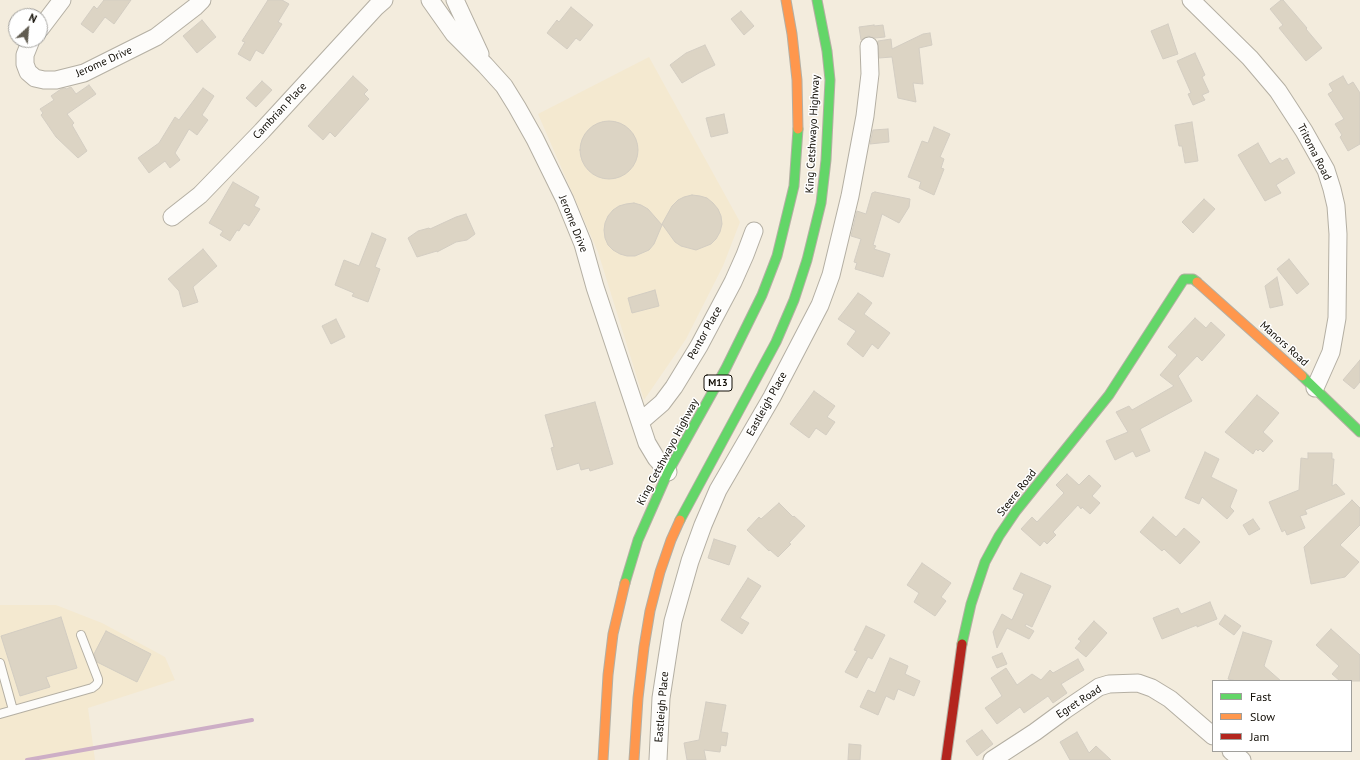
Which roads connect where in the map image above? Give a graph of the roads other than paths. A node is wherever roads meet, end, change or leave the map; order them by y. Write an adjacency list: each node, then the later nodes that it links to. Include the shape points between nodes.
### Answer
1 (62, 0): 9 (street)
2 (202, 0): 11 (street, Jerome Drive, via 156,37 84,73 56,80 35,78 24,64)
3 (384, 0): 13 (street, Cambrian Place, via 200,195)
4 (430, 0): 12 (street, Jerome Drive, via 454,34)
5 (455, 0): 12 (street)
6 (786, 0): 19 (main road, King Cetshwayo Highway / M13, via 797,80 798,142 794,186 785,223 762,295)
7 (817, 0): 27 (main road, King Cetshwayo Highway / M13, via 830,80 826,160 818,218 794,300 776,342 686,507 660,572 644,647)
8 (1191, 0): 16 (street, Tritoma Road, via 1250,58 1278,91 1326,170 1336,206 1337,318 1331,352)
9 (48, 18)
10 (869, 46): 28 (street, Eastleigh Place, via 870,74 865,116 850,196 831,275 820,305 800,345 718,490 690,561 673,621 661,698)
11 (28, 48)
12 (485, 65): 17 (street, Jerome Drive, via 518,107 565,200 583,244)
13 (172, 217)
14 (754, 231): 17 (street, Pentor Place, via 733,282 674,388 662,403)
15 (1188, 278): 16 (main road, Manors Road, via 1205,288); 29 (main road, Steere Road, via 1184,279 1109,395 999,536 986,562 971,604 961,647)
16 (1315, 388): 18 (main road, Manors Road)
17 (640, 422): 19 (street, Jerome Drive, via 647,443)
18 (1360, 432)
19 (668, 472): 26 (main road, King Cetshwayo Highway / M13, via 638,540 613,634)
20 (81, 635): 22 (lane, via 98,678 96,685)
21 (0, 663): 22 (lane)
22 (13, 710): 23 (lane)
23 (0, 714)
24 (1212, 734): 30 (street, Egret Road, via 1170,699 1152,688 1138,683 1108,684 1099,687)
25 (1233, 752): 31 (street)
26 (603, 760)
27 (634, 760)
28 (658, 760)
29 (946, 760)
30 (992, 760)
31 (1242, 760)

